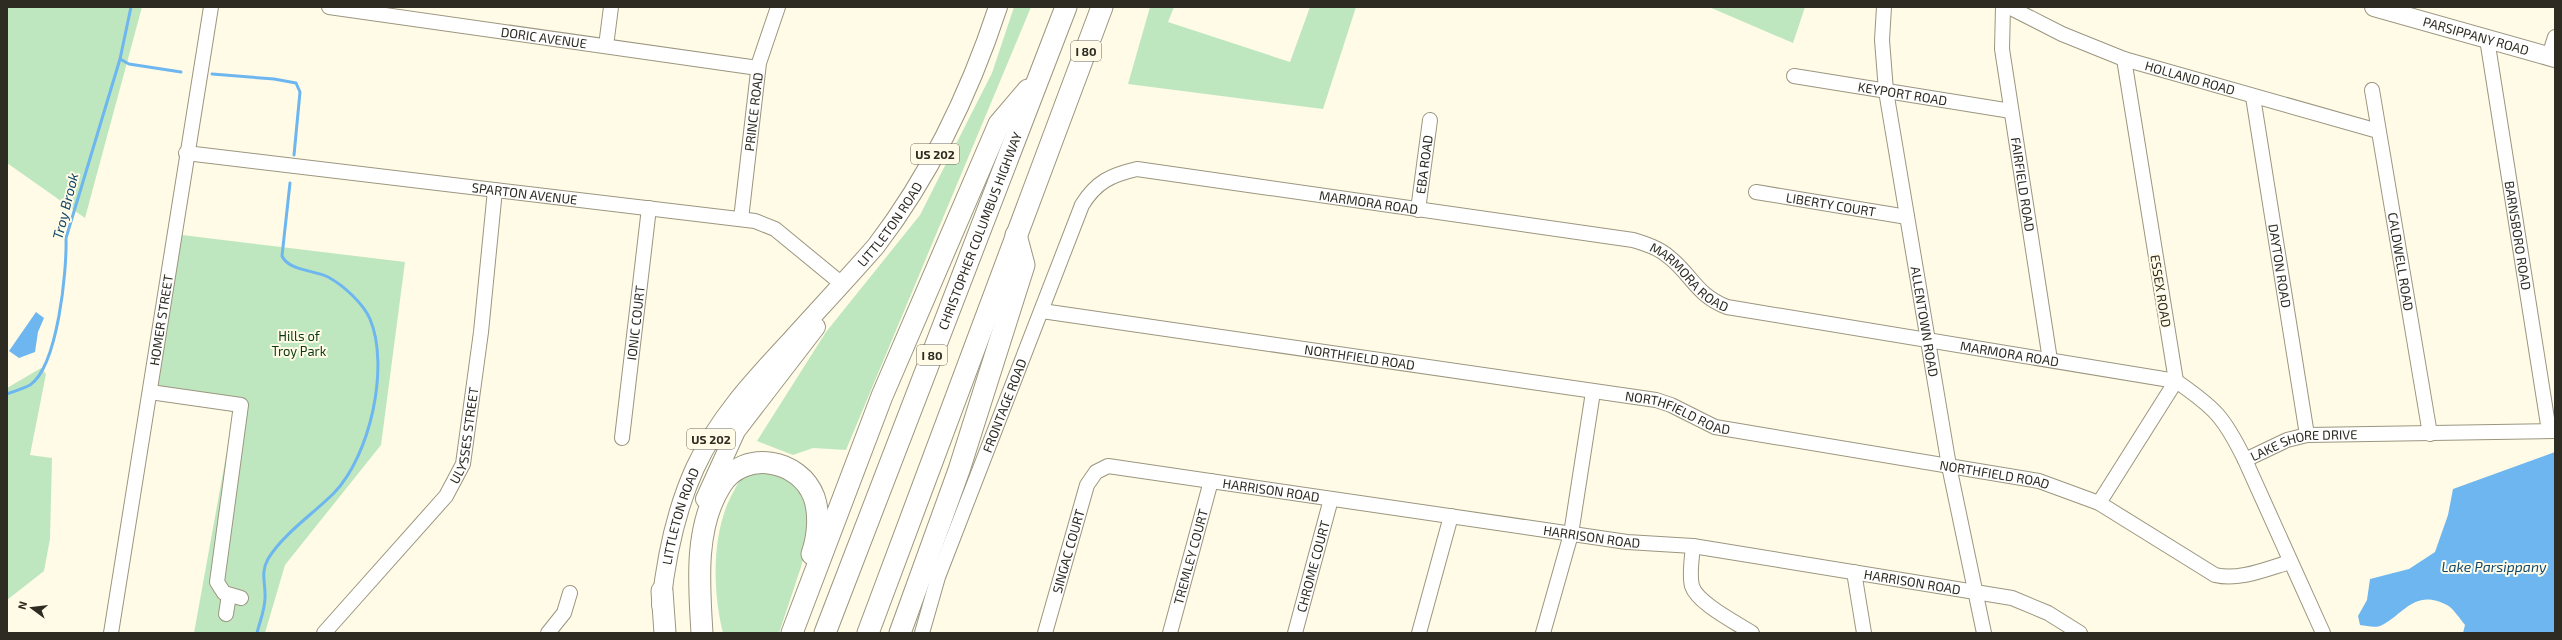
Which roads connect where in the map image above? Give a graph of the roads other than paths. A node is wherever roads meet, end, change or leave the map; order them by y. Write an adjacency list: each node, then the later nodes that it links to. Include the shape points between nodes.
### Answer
1 (211, 7): 27 (street, HOMER STREET)
2 (329, 7): 12 (street, DORIC AVENUE)
3 (611, 7): 15 (street)
4 (778, 7): 18 (street, PRINCE ROAD)
5 (998, 7): 36 (main road, LITTLETON ROAD / US 202, via 973,77 939,146 893,223)
6 (1066, 7): 20 (highway, CHRISTOPHER COLUMBUS HIGHWAY / I 80)
7 (1102, 7): 35 (highway, I 80)
8 (1884, 7): 22 (street, ALLENTOWN ROAD, via 1882,40)
9 (2003, 7): 24 (street, FAIRFIELD ROAD, via 2002,49)
10 (2009, 7): 17 (street, HOLLAND ROAD, via 2062,34)
11 (2374, 7): 14 (main road, PARSIPPANY ROAD)
12 (393, 11): 15 (street, DORIC AVENUE)
13 (2555, 37): 16 (street)
14 (2487, 39): 16 (main road, PARSIPPANY ROAD); 43 (street, BARNSBORO ROAD)
15 (606, 46): 18 (street, DORIC AVENUE)
16 (2552, 57)
17 (2124, 59): 23 (street, HOLLAND ROAD); 40 (street, ESSEX ROAD)
18 (758, 68): 34 (street, PRINCE ROAD)
19 (1794, 76): 22 (street, KEYPORT ROAD)
20 (1039, 77): 71 (highway, via 999,124 882,396); 72 (highway, CHRISTOPHER COLUMBUS HIGHWAY / I 80)
21 (2372, 90): 26 (street, CALDWELL ROAD)
22 (1886, 91): 24 (street, KEYPORT ROAD); 33 (street, ALLENTOWN ROAD)
23 (2253, 97): 26 (street, HOLLAND ROAD); 45 (street, DAYTON ROAD)
24 (2011, 111): 39 (street, FAIRFIELD ROAD)
25 (1430, 120): 32 (street, EBA ROAD)
26 (2378, 131): 44 (street, CALDWELL ROAD)
27 (186, 153): 29 (street, SPARTON AVENUE); 41 (street, HOMER STREET)
28 (1098, 183): 32 (street, MARMORA ROAD, via 1115,174 1137,168); 37 (street, FRONTAGE ROAD, via 1082,205)
29 (495, 190): 31 (street, SPARTON AVENUE); 64 (street, ULYSSES STREET, via 464,464 446,496)
30 (1756, 192): 33 (street, LIBERTY COURT)
31 (649, 208): 34 (street, SPARTON AVENUE); 46 (street, IONIC COURT)
32 (1418, 210): 38 (street, MARMORA ROAD, via 1633,240 1669,257 1700,291 1711,300 1727,307)
33 (1907, 217): 38 (street, ALLENTOWN ROAD)
34 (741, 219): 36 (street, SPARTON AVENUE, via 755,221 775,229)
35 (1016, 235): 73 (highway, I 80); 74 (highway, via 1024,264 960,470)
36 (842, 284): 58 (main road, LITTLETON ROAD / US 202, via 740,395 708,444 676,517); 68 (main road, LITTLETON ROAD / US 202, via 814,331 736,431 710,487 698,522 693,557 692,598)
37 (1042, 311): 42 (street, NORTHFIELD ROAD); 62 (street, FRONTAGE ROAD, via 938,577)
38 (1927, 341): 39 (street, MARMORA ROAD); 48 (street, ALLENTOWN ROAD)
39 (2050, 360): 40 (street, MARMORA ROAD)
40 (2176, 381): 47 (street, MARMORA ROAD, via 2219,413 2230,429); 52 (street)
41 (150, 392): 61 (street, via 241,405 217,582 220,588 235,596); 63 (street, HOMER STREET)
42 (1593, 392): 48 (street, NORTHFIELD ROAD, via 1656,400 1715,426); 54 (street)
43 (2552, 431): 44 (street, LAKE SHORE DRIVE)
44 (2430, 434): 45 (street, LAKE SHORE DRIVE)
45 (2307, 435): 47 (street, LAKE SHORE DRIVE, via 2287,440)
46 (622, 438)
47 (2244, 460): 56 (street, LAKE SHORE DRIVE)
48 (1948, 466): 52 (street, NORTHFIELD ROAD, via 2040,481); 60 (street, ALLENTOWN ROAD)
49 (1096, 472): 50 (street, HARRISON ROAD, via 1108,466); 75 (street, SINGAC COURT, via 1088,485)
50 (1211, 481): 51 (street, HARRISON ROAD); 76 (street, TREMLEY COURT)
51 (1331, 499): 53 (street, HARRISON ROAD); 77 (street, CHROME COURT)
52 (2099, 502): 56 (street, NORTHFIELD ROAD, via 2215,575 2246,575)
53 (1451, 516): 54 (street, HARRISON ROAD); 78 (street)
54 (1571, 534): 55 (street, HARRISON ROAD, via 1627,542); 79 (street)
55 (1693, 546): 57 (street, HARRISON ROAD); 80 (street, via 1691,584 1694,591 1709,605)
56 (2290, 562): 84 (street, LAKE SHORE DRIVE)
57 (1854, 572): 60 (street, HARRISON ROAD); 81 (street)
58 (662, 591): 66 (main road, LITTLETON ROAD / US 202); 67 (highway)
59 (570, 593): 65 (street, via 564,613)
60 (1976, 593): 82 (street, ALLENTOWN ROAD); 83 (street, HARRISON ROAD, via 2012,598 2027,603)
61 (226, 614)
62 (926, 632)
63 (111, 633)
64 (324, 633)
65 (548, 633)
66 (658, 633)
67 (665, 633)
68 (697, 633)
69 (702, 633): 70 (highway, via 700,565 705,530 715,496 730,474 745,465 759,462 784,466 799,475 811,491 817,509 814,548)
70 (787, 633)
71 (792, 633)
72 (825, 633)
73 (868, 633)
74 (900, 633)
75 (1044, 633)
76 (1170, 633)
77 (1295, 633)
78 (1419, 633)
79 (1543, 633)
80 (1752, 633)
81 (1864, 633)
82 (1984, 633)
83 (2080, 633)
84 (2323, 633)

